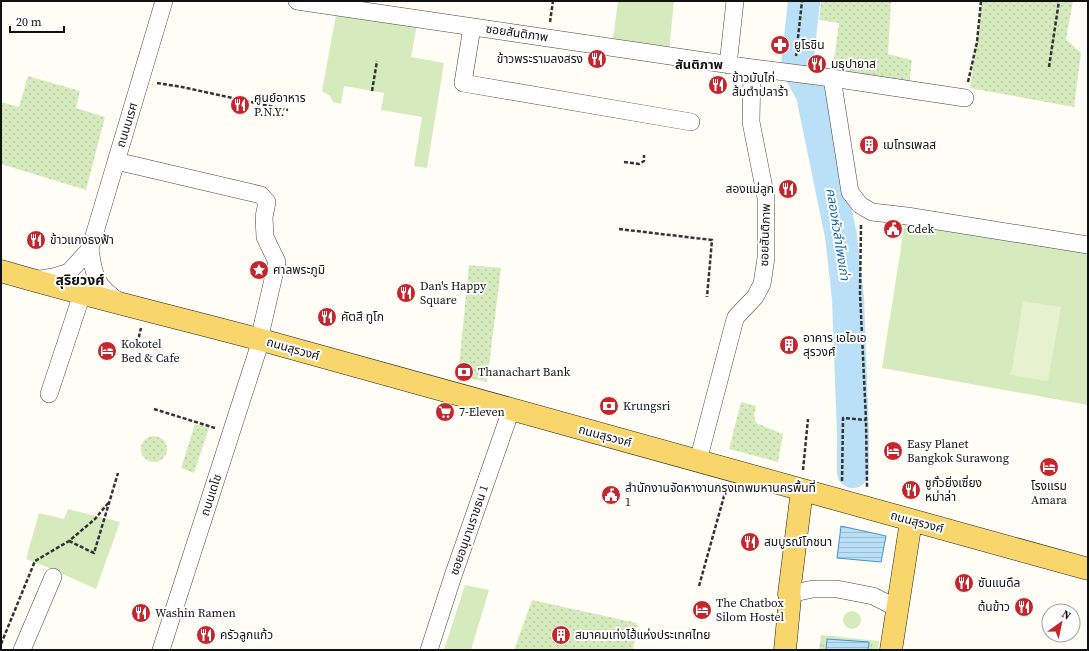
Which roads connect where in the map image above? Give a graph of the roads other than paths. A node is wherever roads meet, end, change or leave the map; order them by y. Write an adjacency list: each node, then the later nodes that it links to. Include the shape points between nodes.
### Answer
1 (164, 1): 10 (street, ถนนนเรศ)
2 (298, 1): 4 (street, ซอยสันติภาพ)
3 (735, 1): 5 (street)
4 (472, 27): 5 (street, ซอยสันติภาพ); 9 (street, ซอยสันติภาพ, via 463,83)
5 (728, 65): 6 (street, ซอยสันติภาพ)
6 (752, 68): 7 (street, ซอยสันติภาพ); 20 (street, ซอยสันติภาพ, via 751,122 766,198 766,258 762,284 755,297 736,317)
7 (826, 77): 8 (street, ซอยสันติภาพ); 11 (street, via 850,192 860,205 872,212)
8 (965, 98)
9 (691, 122)
10 (116, 161): 12 (street, ถนนนเรศ); 17 (street, ถนนเดโช, via 261,195 267,202 264,217 265,238 277,262)
11 (1088, 245)
12 (90, 249): 14 (street, ถนนสุรวงศ์, via 69,272); 16 (street, ถนนสุรวงศ์, via 96,280 107,293)
13 (1, 271): 14 (main road, ถนนสุรวงศ์)
14 (33, 280): 15 (main road, ถนนสุรวงศ์)
15 (82, 294): 16 (main road, ถนนสุรวงศ์); 18 (street)
16 (121, 303): 17 (main road, ถนนสุรวงศ์)
17 (261, 340): 19 (main road, ถนนสุรวงศ์); 28 (street, ถนนเดโช)
18 (49, 394)
19 (511, 410): 20 (main road, ถนนสุรวงศ์); 29 (street, ซอยอนุมานราชธน 1)
20 (698, 461): 21 (main road, ถนนสุรวงศ์)
21 (803, 481): 22 (main road, ถนนสุรวงศ์); 25 (main road)
22 (911, 521): 23 (main road, ถนนสุรวงศ์); 26 (main road)
23 (1088, 569)
24 (53, 577): 27 (street)
25 (789, 594): 26 (street, via 812,589 837,589 873,596); 30 (main road)
26 (897, 608): 31 (main road)
27 (22, 650)
28 (161, 650)
29 (429, 650)
30 (785, 650)
31 (891, 650)

